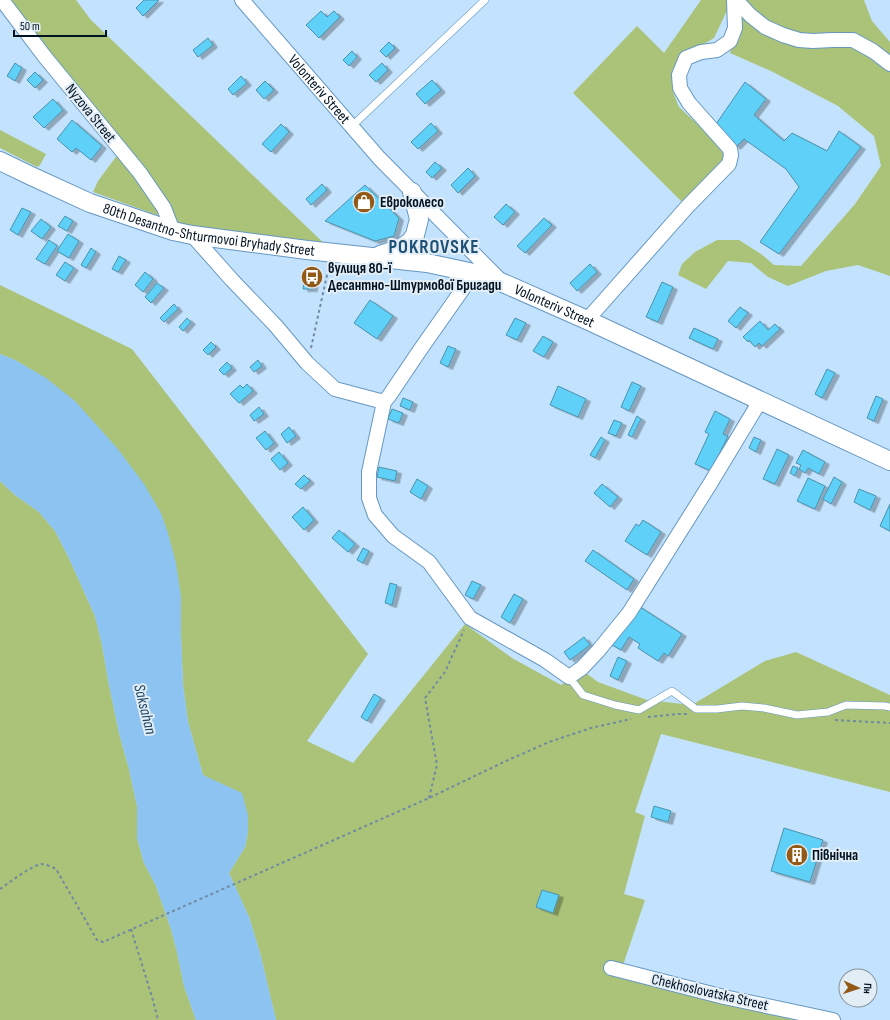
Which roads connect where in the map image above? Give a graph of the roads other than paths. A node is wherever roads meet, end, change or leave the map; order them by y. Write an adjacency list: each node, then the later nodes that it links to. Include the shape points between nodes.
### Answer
1 (2, 0): 9 (street, Nyzova Street, via 44,57 140,173 164,208)
2 (242, 0): 6 (street, Volonteriv Street)
3 (485, 0): 6 (lane)
4 (735, 0): 5 (street, via 765,27 784,35 799,40 853,40); 14 (street, via 735,28 730,42 717,50 700,52 686,58 679,75 680,88 689,103 730,149 729,164)
5 (890, 64)
6 (351, 127): 8 (street, Volonteriv Street)
7 (0, 160): 9 (street, 80th Desantno-Shturmovoi Bryhady Street, via 90,203)
8 (412, 192): 11 (street, via 419,219 410,242 401,248); 13 (street, Volonteriv Street)
9 (172, 230): 10 (street, 80th Desantno-Shturmovoi Bryhady Street)
10 (192, 235): 11 (street, 80th Desantno-Shturmovoi Bryhady Street); 16 (street, via 307,363 335,389)
11 (374, 257): 12 (street, 80th Desantno-Shturmovoi Bryhady Street, via 427,262)
12 (474, 273): 13 (street, 80th Desantno-Shturmovoi Bryhady Street); 16 (street)
13 (503, 283): 14 (street, Volonteriv Street)
14 (587, 320): 15 (street, Volonteriv Street)
15 (760, 401): 17 (street, Volonteriv Street); 18 (street, via 629,613 598,651)
16 (384, 402): 18 (street, via 369,472 369,498 375,515 393,536 429,562 470,618 545,660)
17 (890, 461)
18 (569, 677): 19 (lane, via 583,694 639,710 672,690 696,708 742,706 797,714 828,712 846,705)
19 (890, 707)
20 (611, 968): 21 (street, Chekhoslovatska Street, via 724,997)
21 (833, 1020)

